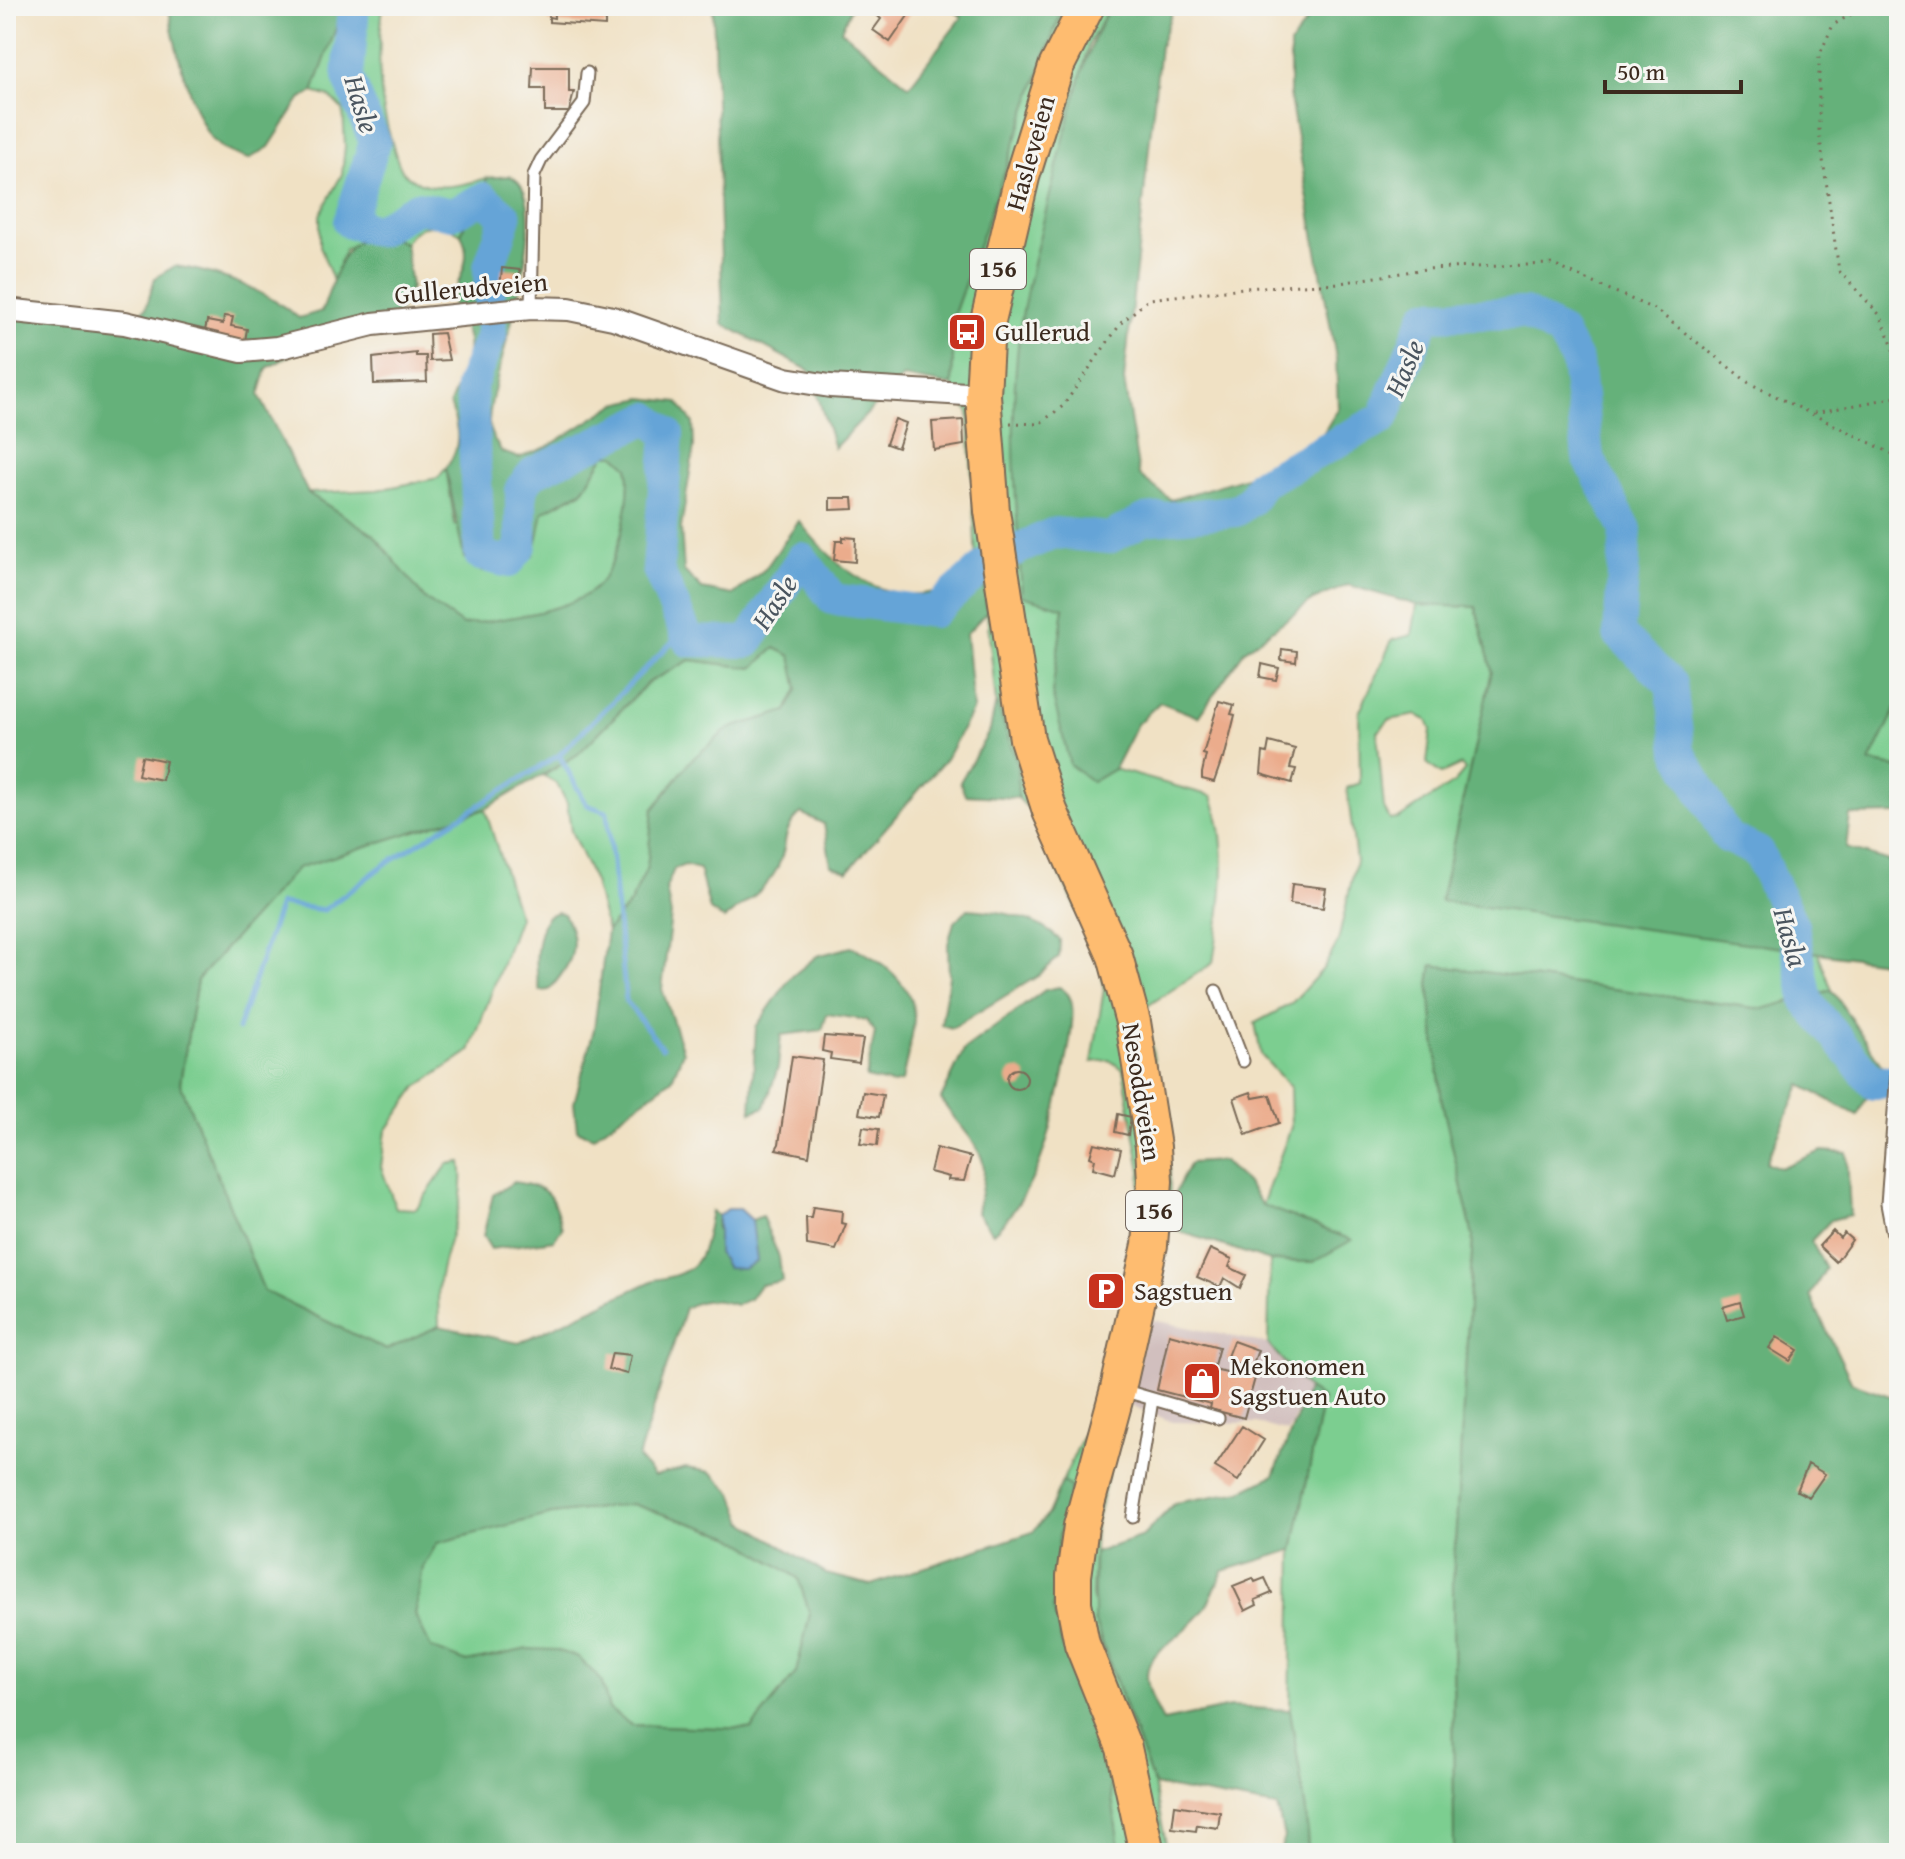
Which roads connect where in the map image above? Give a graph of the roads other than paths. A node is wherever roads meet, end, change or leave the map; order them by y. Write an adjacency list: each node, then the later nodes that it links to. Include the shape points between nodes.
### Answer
1 (1087, 6): 5 (main road, Hasleveien / 156, via 1056,67 1022,177 987,325)
2 (587, 73): 3 (lane, via 584,103 534,175)
3 (531, 308): 4 (street, Gullerudveien, via 373,324 277,348 242,351 125,323); 5 (street, Gullerudveien, via 613,318 786,379)
4 (6, 310)
5 (983, 395): 6 (main road, Hasleveien / 156)
6 (999, 559): 11 (main road, Nesoddveien / 156, via 1020,707 1036,774 1115,956 1146,1098 1155,1181 1153,1226)
7 (1216, 991): 9 (lane)
8 (1899, 1045): 10 (lane, via 1887,1204)
9 (1243, 1061)
10 (1892, 1231)
11 (1118, 1389): 12 (lane); 15 (main road, Nesoddveien / 156, via 1081,1526 1074,1603 1082,1644 1124,1748)
12 (1152, 1400): 13 (lane); 14 (lane)
13 (1218, 1418)
14 (1133, 1517)
15 (1147, 1853)

